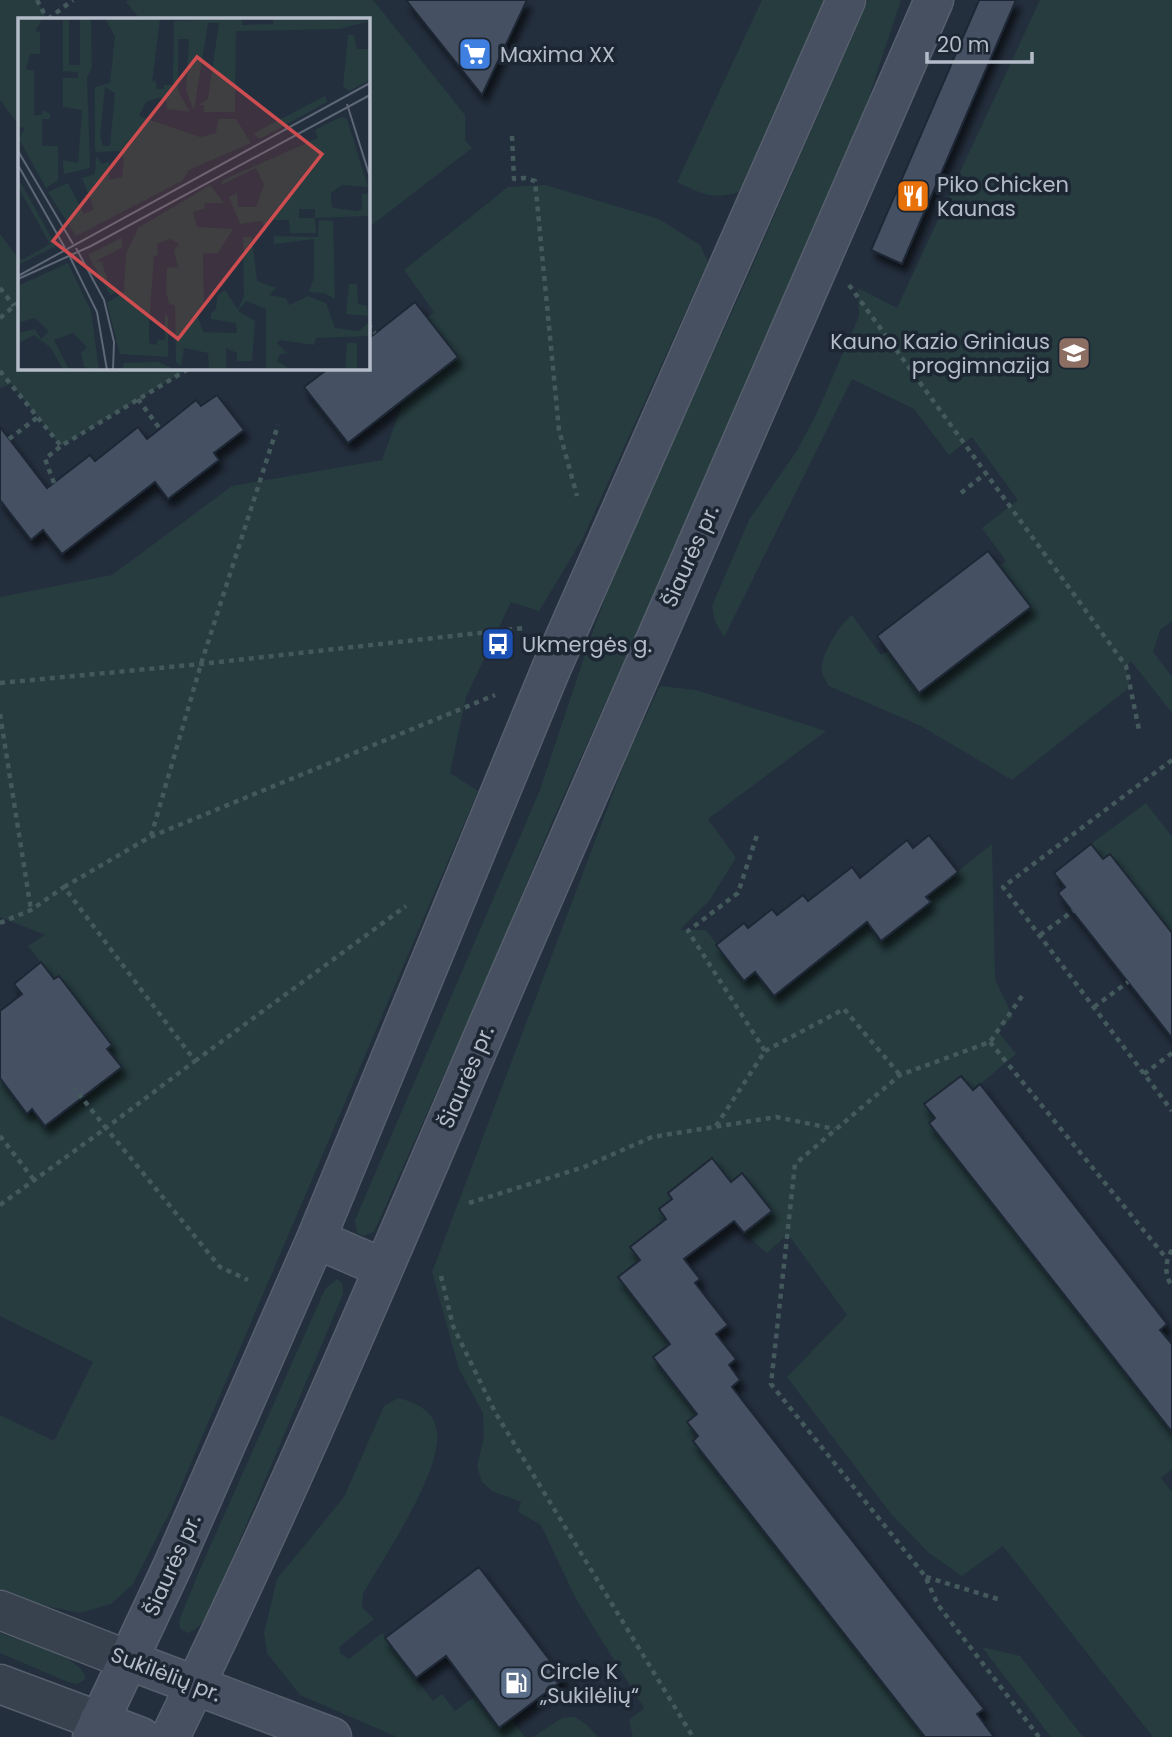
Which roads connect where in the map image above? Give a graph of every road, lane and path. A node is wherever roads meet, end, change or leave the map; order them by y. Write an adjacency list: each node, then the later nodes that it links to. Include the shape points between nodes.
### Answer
1 (37, 0): 5 (path)
2 (73, 0): 6 (path)
3 (846, 0): 60 (main road, Šiaurės pr., via 551,668)
4 (934, 0): 63 (main road, Šiaurės pr.)
5 (47, 18)
6 (49, 18)
7 (512, 136): 26 (path, via 514,179 535,181 559,430)
8 (847, 282): 23 (path)
9 (0, 288): 11 (path)
10 (18, 303): 11 (path)
11 (14, 306): 12 (path)
12 (0, 318)
13 (369, 325): 14 (path)
14 (375, 333)
15 (188, 369): 17 (path)
16 (0, 371): 18 (path)
17 (138, 399): 20 (path); 22 (path)
18 (38, 417): 21 (path); 22 (path)
19 (278, 425): 28 (path)
20 (160, 429)
21 (9, 439)
22 (61, 446): 24 (path, via 45,459)
23 (986, 473): 25 (path); 32 (path, via 1126,666)
24 (54, 483)
25 (961, 493)
26 (577, 496)
27 (524, 628): 28 (path)
28 (201, 664): 29 (path); 35 (path)
29 (0, 682)
30 (495, 695): 35 (path)
31 (0, 714): 38 (path)
32 (1139, 730)
33 (1172, 760): 41 (path, via 1003,887)
34 (757, 835): 46 (path, via 737,892 688,931)
35 (150, 837): 36 (path)
36 (64, 887): 38 (path); 48 (path)
37 (406, 906): 48 (path)
38 (31, 910): 40 (path)
39 (1073, 911): 41 (path)
40 (0, 923)
41 (1040, 935): 44 (path)
42 (1128, 982): 44 (path)
43 (1023, 996): 45 (path)
44 (1094, 1007): 49 (path)
45 (990, 1042): 50 (path); 62 (path)
46 (765, 1051): 50 (path, via 845,1009); 53 (path)
47 (1172, 1053): 49 (path)
48 (195, 1061): 54 (path)
49 (1144, 1074): 52 (path)
50 (900, 1075): 55 (path)
51 (74, 1088): 54 (path)
52 (1172, 1111)
53 (716, 1126): 55 (path, via 776,1117); 58 (path, via 652,1136 584,1167)
54 (106, 1128): 57 (path); 65 (path, via 220,1267)
55 (836, 1129): 67 (path, via 795,1164 771,1384)
56 (0, 1136): 57 (path)
57 (34, 1180): 59 (path)
58 (469, 1203)
59 (0, 1205)
60 (316, 1239): 63 (main road); 70 (main road, Šiaurės pr.)
61 (1172, 1250): 62 (path)
62 (1167, 1259): 66 (path, via 1167,1279)
63 (383, 1268): 72 (main road, Šiaurės pr.)
64 (441, 1276): 77 (path, via 453,1326 495,1412)
65 (248, 1280)
66 (1172, 1286)
67 (925, 1576): 68 (path); 78 (path, via 938,1605)
68 (1001, 1600)
69 (0, 1610): 70 (street, Sukilėlių pr.)
70 (128, 1660): 72 (main road, Sukilėlių pr.); 73 (main road, Šiaurės pr.)
71 (0, 1684): 73 (street)
72 (195, 1686): 75 (main road, Šiaurės pr.); 76 (main road, Sukilėlių pr.)
73 (96, 1729): 74 (main road)
74 (141, 1737)
75 (170, 1737)
76 (332, 1737)
77 (693, 1737)
78 (1040, 1737)

